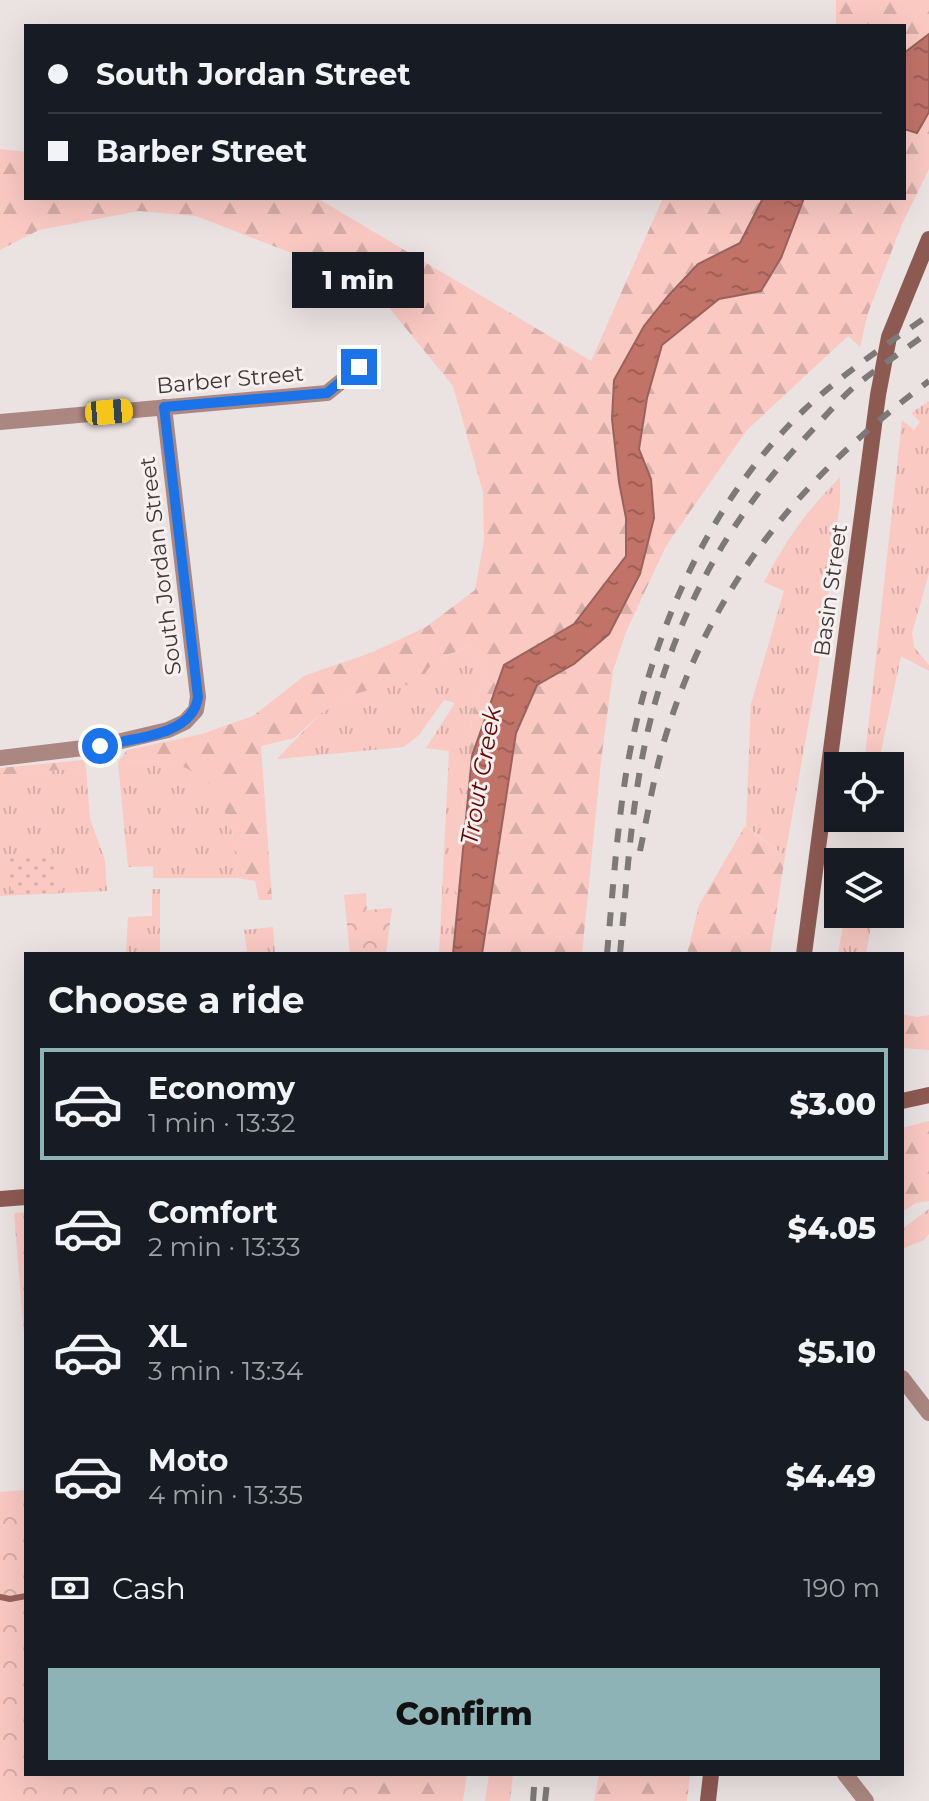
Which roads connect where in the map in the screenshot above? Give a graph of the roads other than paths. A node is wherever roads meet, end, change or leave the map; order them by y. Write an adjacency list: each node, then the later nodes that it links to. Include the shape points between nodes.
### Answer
1 (929, 239): 6 (main road, Basin Street, via 889,337 878,395)
2 (359, 367): 3 (street, Barber Street, via 327,393)
3 (164, 407): 4 (street, Barber Street); 5 (street, South Jordan Street, via 196,710 168,730 100,746)
4 (0, 422)
5 (0, 758)
6 (804, 952)
7 (929, 1095): 8 (main road)
8 (904, 1101)
9 (24, 1197): 10 (main road)
10 (0, 1199)
11 (904, 1381): 12 (street)
12 (929, 1413)
13 (711, 1776): 15 (main road)
14 (847, 1776): 16 (street)
15 (708, 1801)
16 (866, 1801)

